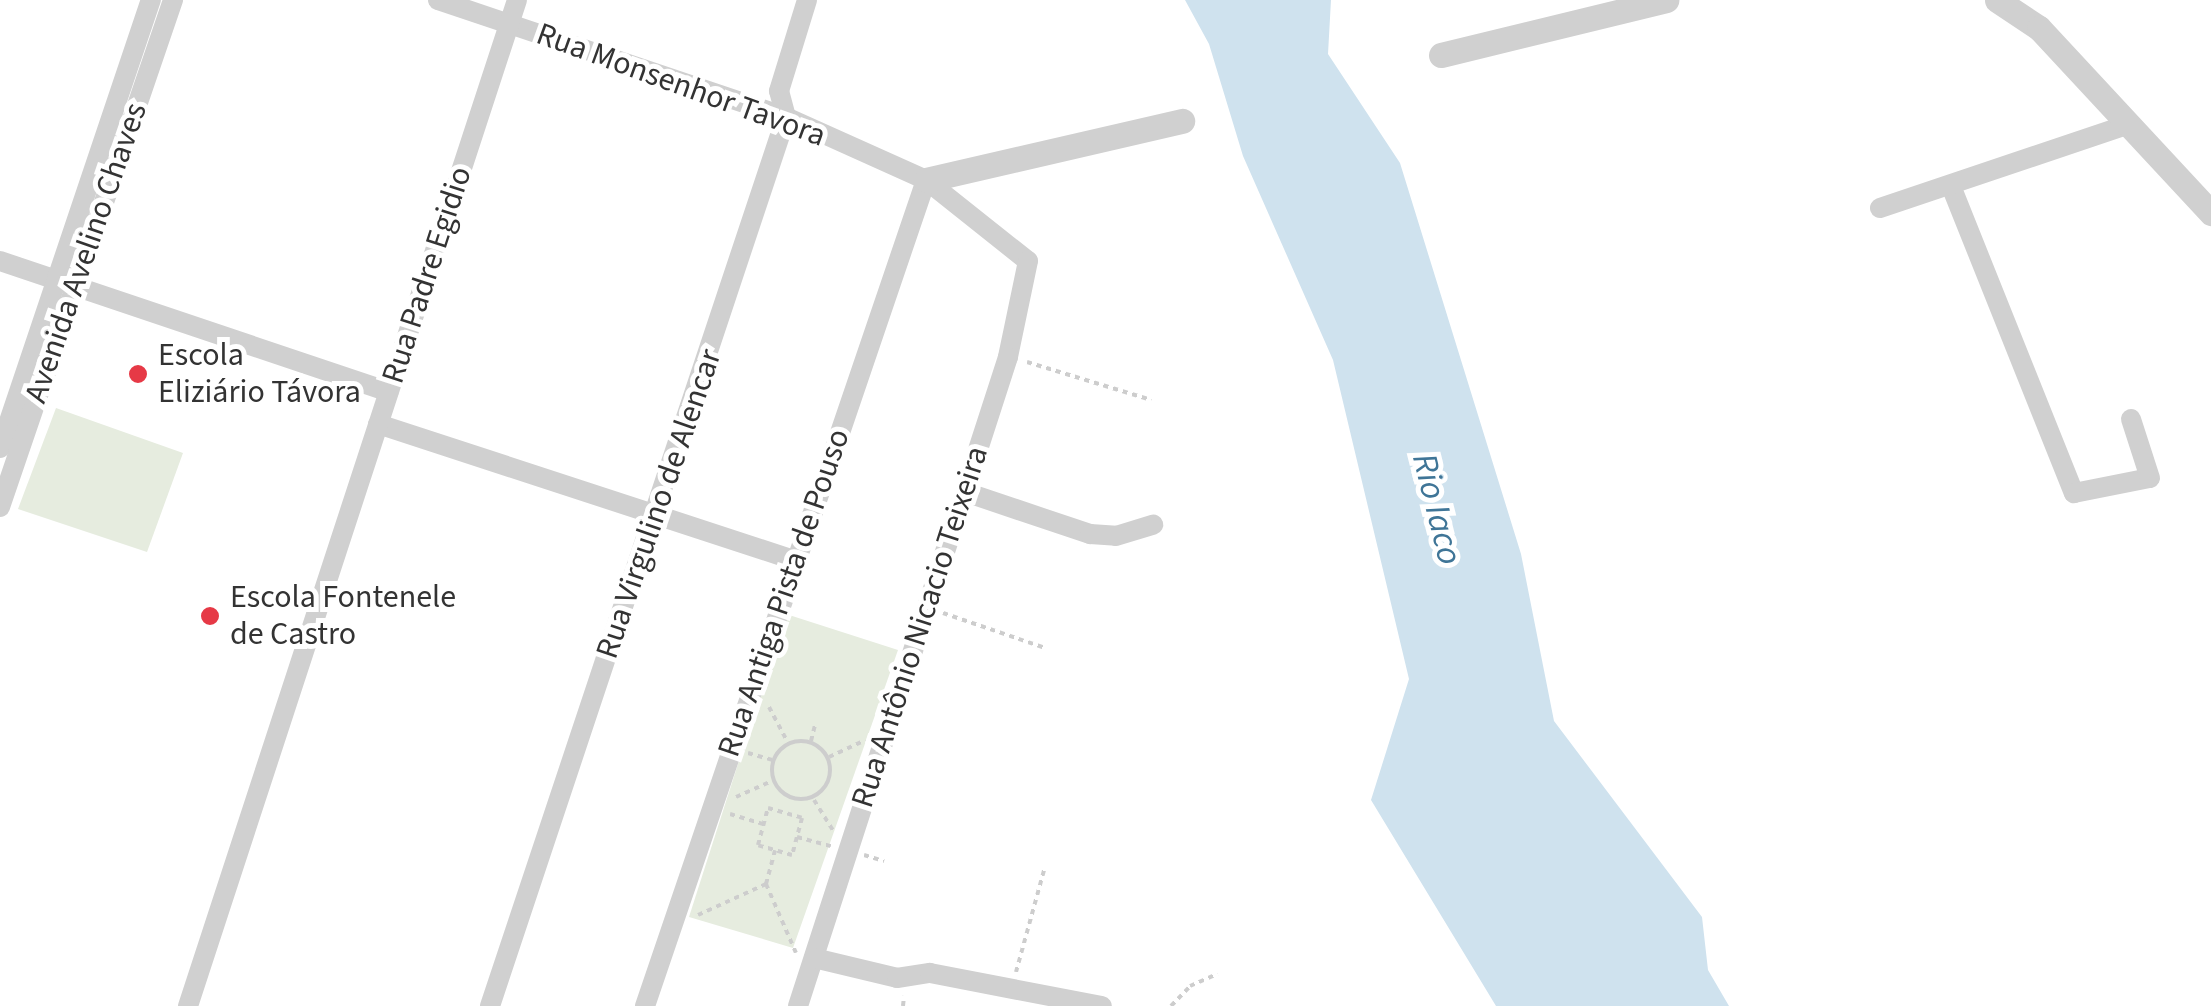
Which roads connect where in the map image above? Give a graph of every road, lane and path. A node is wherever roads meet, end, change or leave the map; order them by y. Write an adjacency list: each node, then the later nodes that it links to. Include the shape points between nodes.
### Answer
1 (151, 0): 20 (street, Avenida Avelino Chaves)
2 (173, 0): 21 (street, Avenida Avelino Chaves)
3 (438, 0): 9 (street, Rua Monsenhor Tavora)
4 (517, 0): 9 (street, Rua Padre Egidio)
5 (806, 0): 11 (street, Rua Virgulino de Alencar, via 779,90)
6 (1666, 0): 8 (street)
7 (1996, 0): 13 (street, via 2039,28)
8 (1656, 1): 10 (street)
9 (510, 24): 11 (street, Rua Monsenhor Tavora); 23 (street, Rua Padre Egidio)
10 (1442, 55)
11 (786, 117): 14 (street, Rua Monsenhor Tavora); 30 (street, Rua Virgulino de Alencar)
12 (1182, 120): 14 (street)
13 (2130, 124): 15 (street); 17 (street)
14 (926, 180): 18 (street, Rua Monsenhor Tavora); 32 (street, Rua Antiga Pista de Pouso)
15 (1951, 186): 16 (street); 25 (street, via 2074,494 2150,478)
16 (1880, 208)
17 (2211, 212)
18 (1018, 248): 22 (street, Rua Antônio Nicacio Teixeira, via 1028,260 1028,282)
19 (0, 261): 20 (street)
20 (55, 278): 21 (street); 27 (street, Avenida Avelino Chaves)
21 (78, 286): 23 (street); 29 (street, Avenida Avelino Chaves)
22 (1008, 357): 24 (path); 28 (street, Rua Antônio Nicacio Teixeira)
23 (389, 392): 26 (street, Rua Padre Egidio)
24 (1152, 400)
25 (2131, 419)
26 (378, 424): 30 (street); 56 (street, Rua Padre Egidio)
27 (0, 448)
28 (965, 492): 31 (street, via 1090,534 1116,536); 33 (street, Rua Antônio Nicacio Teixeira)
29 (1, 501)
30 (656, 516): 32 (street); 57 (street, Rua Virgulino de Alencar)
31 (1154, 526)
32 (795, 560): 35 (street, Rua Antiga Pista de Pouso)
33 (930, 608): 34 (path); 37 (street, Rua Antônio Nicacio Teixeira)
34 (1045, 648)
35 (754, 680): 39 (path); 44 (street, Rua Antiga Pista de Pouso)
36 (815, 725): 38 (path)
37 (888, 730): 40 (path); 49 (street, Rua Antônio Nicacio Teixeira)
38 (811, 741): 39 (path); 40 (path)
39 (788, 742): 41 (path, via 772,760)
40 (828, 756): 42 (path, via 832,773)
41 (772, 781): 43 (path); 44 (path)
42 (812, 798): 43 (path); 49 (path)
43 (791, 799): 45 (path)
44 (711, 808): 46 (path); 52 (street, Rua Antiga Pista de Pouso)
45 (788, 814): 46 (path, via 768,808); 47 (path, via 802,818)
46 (764, 824): 48 (path, via 758,845)
47 (797, 837): 48 (path, via 792,854); 49 (path)
48 (774, 850): 51 (path)
49 (847, 850): 53 (street, Rua Antônio Nicacio Teixeira)
50 (1044, 870): 55 (path)
51 (766, 884): 52 (path); 53 (path)
52 (672, 927): 58 (street, Rua Antiga Pista de Pouso)
53 (810, 968): 55 (street, via 897,978 930,973); 59 (street, Rua Antônio Nicacio Teixeira)
54 (1217, 974): 61 (path, via 1190,986)
55 (1011, 992): 60 (street)
56 (188, 1006)
57 (490, 1006)
58 (645, 1006)
59 (798, 1006)
60 (1102, 1006)
61 (1170, 1006)

